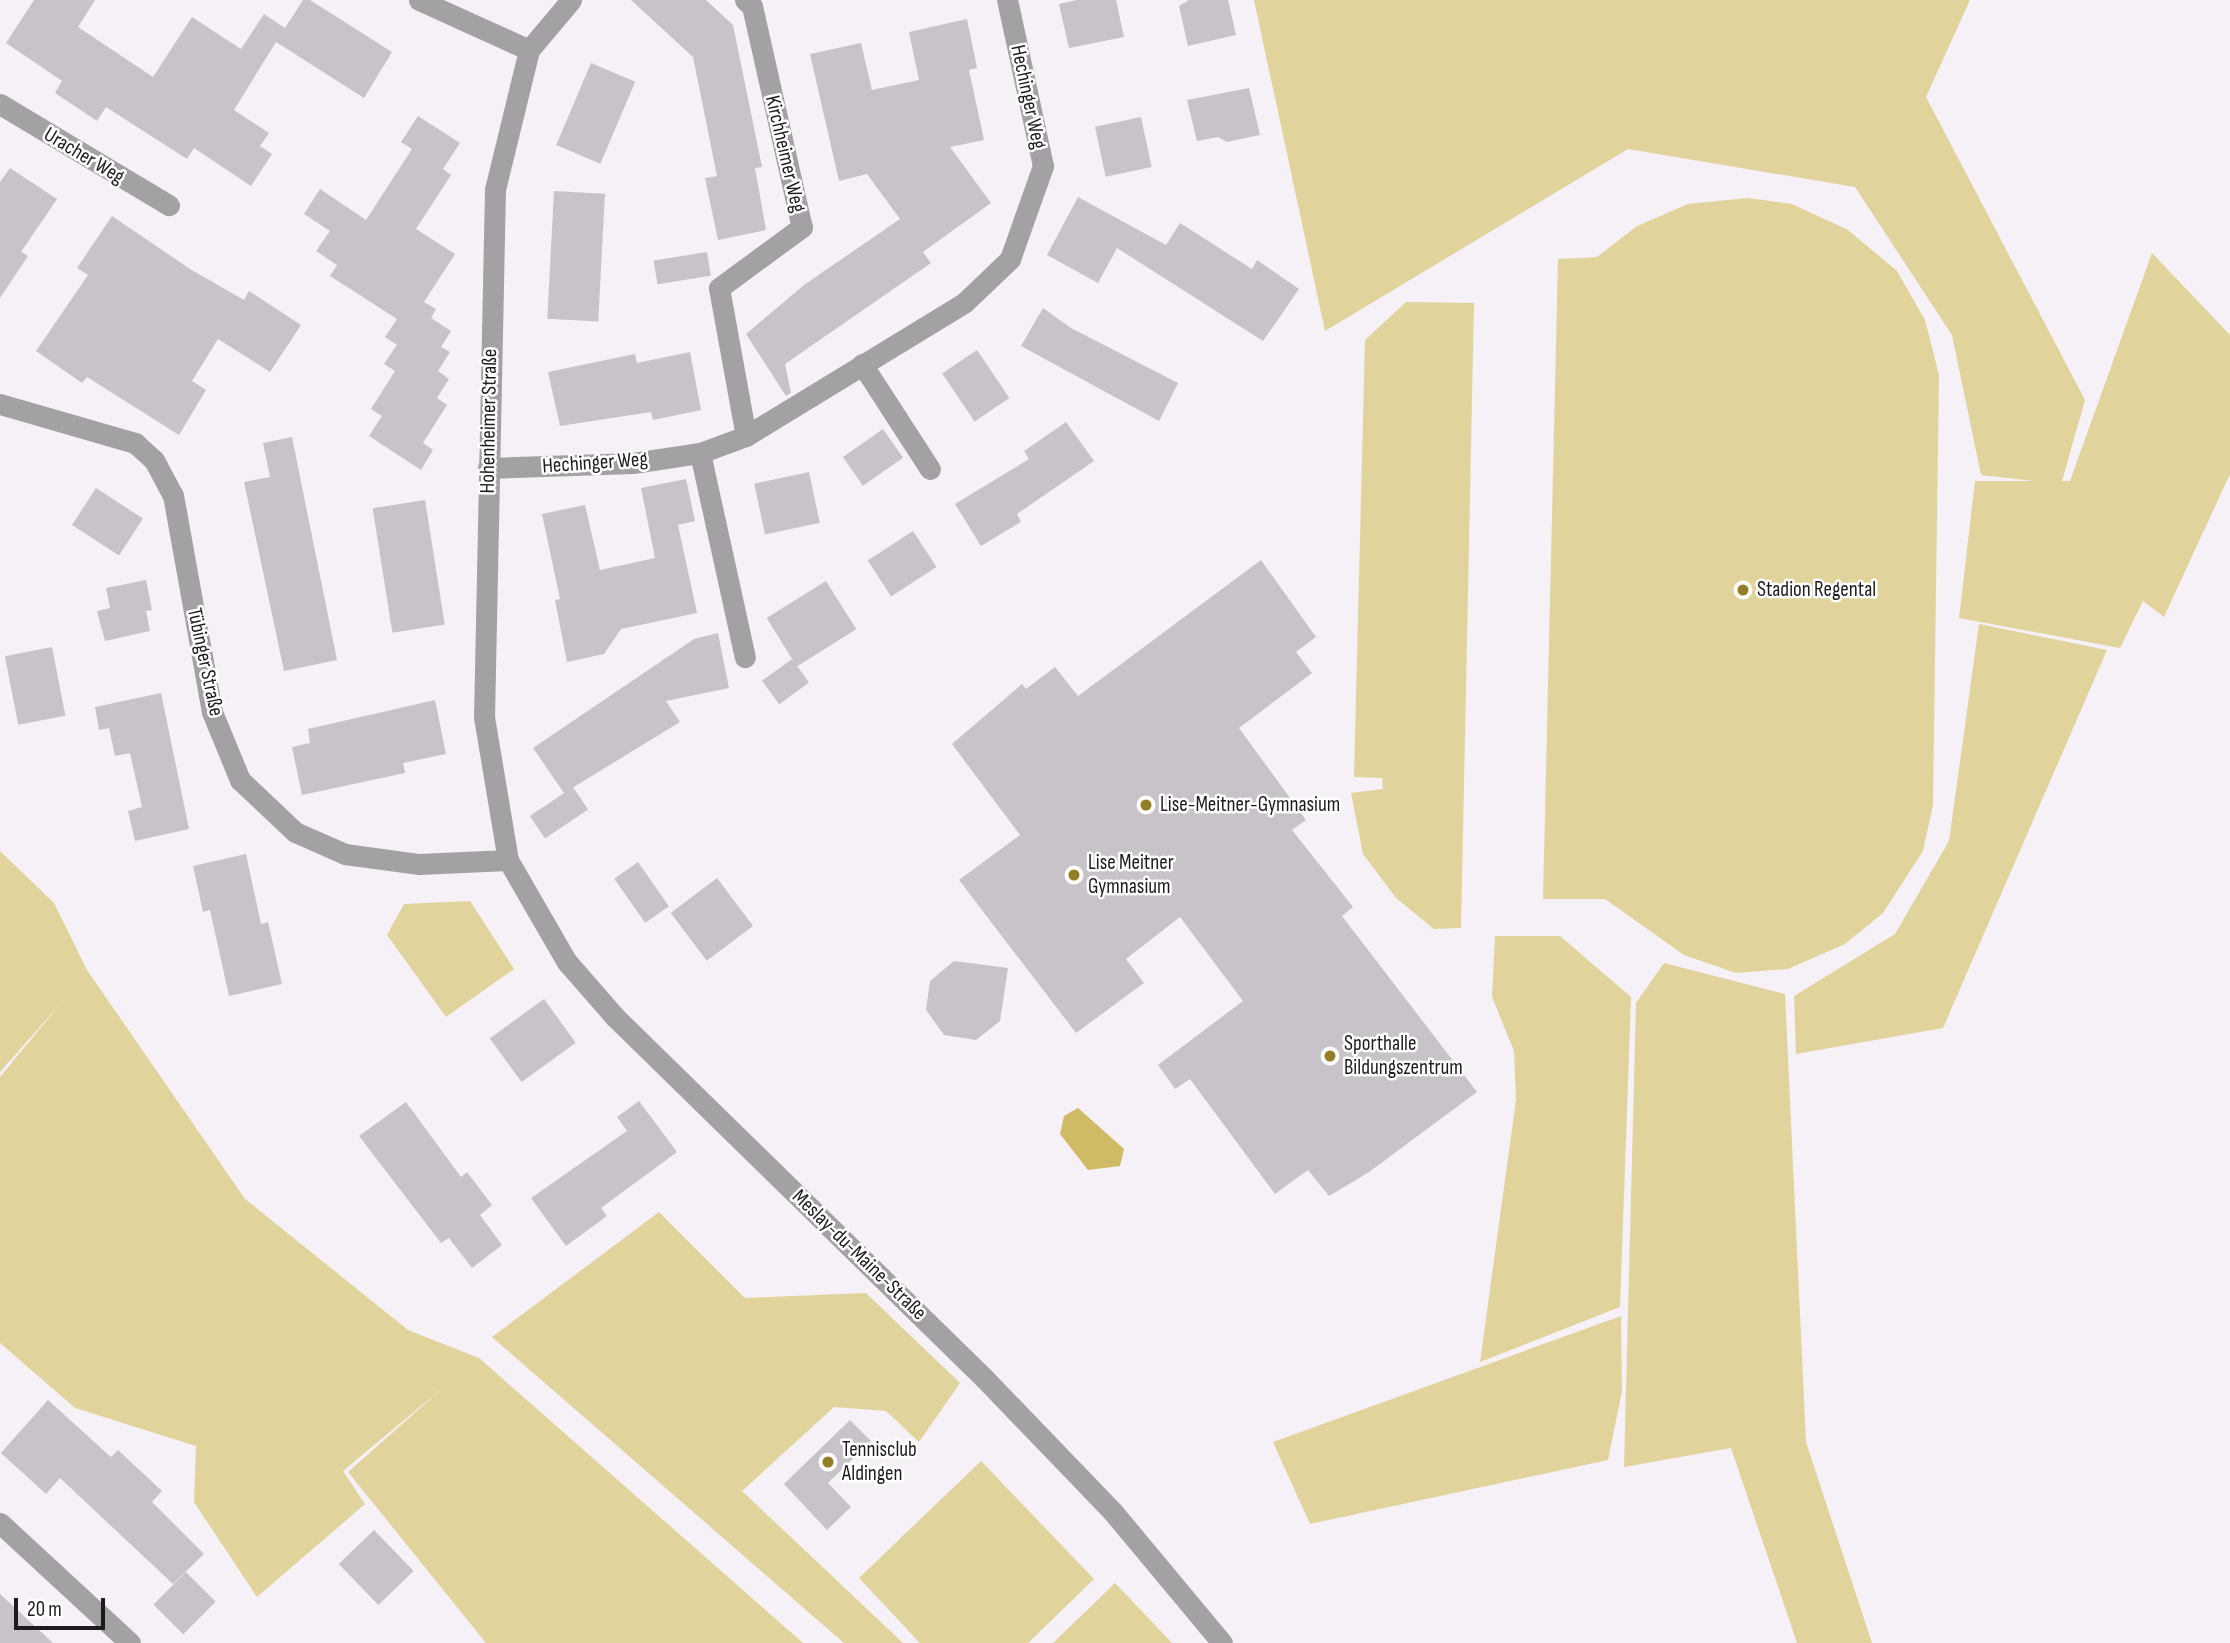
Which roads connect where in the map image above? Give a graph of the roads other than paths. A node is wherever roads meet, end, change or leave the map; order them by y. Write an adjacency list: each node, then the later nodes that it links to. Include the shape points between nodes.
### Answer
1 (419, 0): 5 (street)
2 (572, 0): 5 (street, Hohenheimer Straße)
3 (745, 0): 10 (street, Kirchheimer Weg, via 752,6 802,227 719,288)
4 (1007, 0): 8 (street, Hechinger Weg, via 1042,166 1010,260 964,303)
5 (529, 50): 12 (street, Hohenheimer Straße, via 495,189)
6 (0, 104): 7 (street, Uracher Weg)
7 (169, 205)
8 (862, 365): 10 (street, Hechinger Weg); 13 (street)
9 (0, 404): 15 (street, Tübinger Straße, via 135,443 154,460 173,495 212,712 240,780 295,832 345,854 419,864)
10 (746, 436): 11 (street, Hechinger Weg)
11 (700, 453): 12 (street, Hechinger Weg, via 633,463); 14 (street)
12 (488, 468): 15 (street, Hohenheimer Straße, via 484,717)
13 (930, 469)
14 (745, 657)
15 (508, 860): 18 (street, Meslay-du-Maine-Straße, via 567,962 615,1017 985,1379 1113,1513)
16 (0, 1522): 17 (street)
17 (130, 1643)
18 (1222, 1643)

